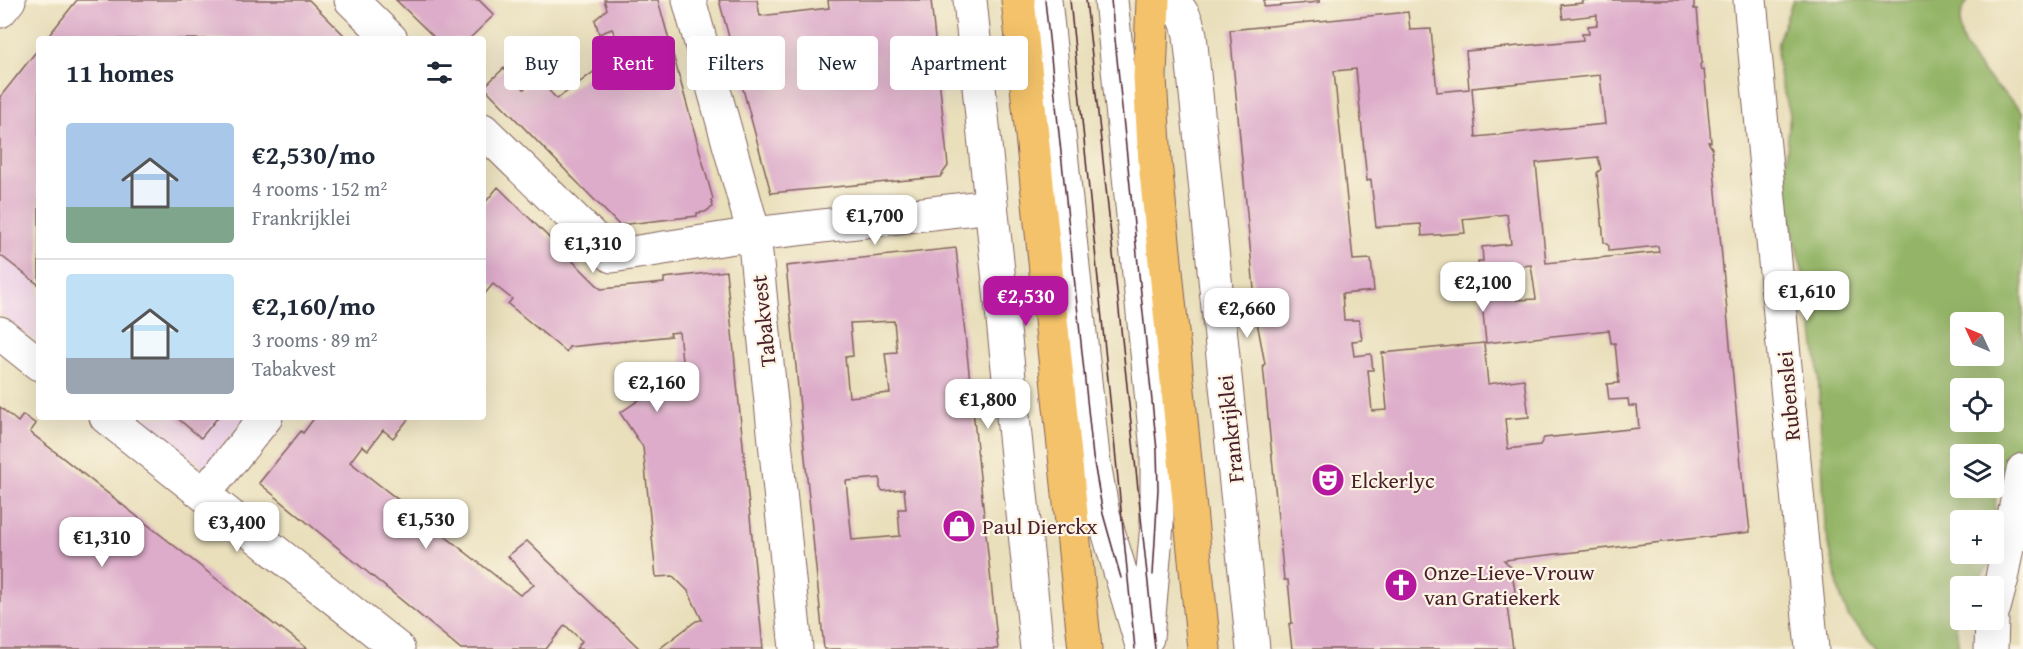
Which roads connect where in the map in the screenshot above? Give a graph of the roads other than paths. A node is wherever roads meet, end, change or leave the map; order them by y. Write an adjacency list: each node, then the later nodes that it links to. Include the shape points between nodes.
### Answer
1 (9, 0): 12 (street)
2 (351, 0): 13 (street)
3 (689, 0): 17 (street, Tabakvest)
4 (970, 0): 16 (street)
5 (1017, 0): 29 (main road)
6 (1045, 0): 30 (street, via 1096,478)
7 (1111, 0): 15 (street)
8 (1123, 0): 15 (street)
9 (1153, 0): 31 (main road, via 1150,77 1154,151)
10 (1170, 0): 32 (street, Frankrijklei, via 1188,22 1190,35)
11 (1750, 0): 33 (street, Rubenslei)
12 (0, 11)
13 (388, 36)
14 (486, 138): 17 (street, via 612,256)
15 (1126, 152): 30 (street, via 1158,460 1157,524)
16 (991, 207): 17 (street); 28 (street)
17 (754, 234): 27 (street, Tabakvest)
18 (0, 333): 19 (street)
19 (36, 362)
20 (110, 420): 23 (street)
21 (264, 420): 23 (street)
22 (2023, 470): 24 (street)
23 (204, 494): 26 (street)
24 (2002, 576)
25 (1992, 630): 34 (street)
26 (398, 649)
27 (796, 649)
28 (1037, 649)
29 (1085, 649)
30 (1145, 649)
31 (1204, 649)
32 (1253, 649)
33 (1812, 649)
34 (1991, 649)

